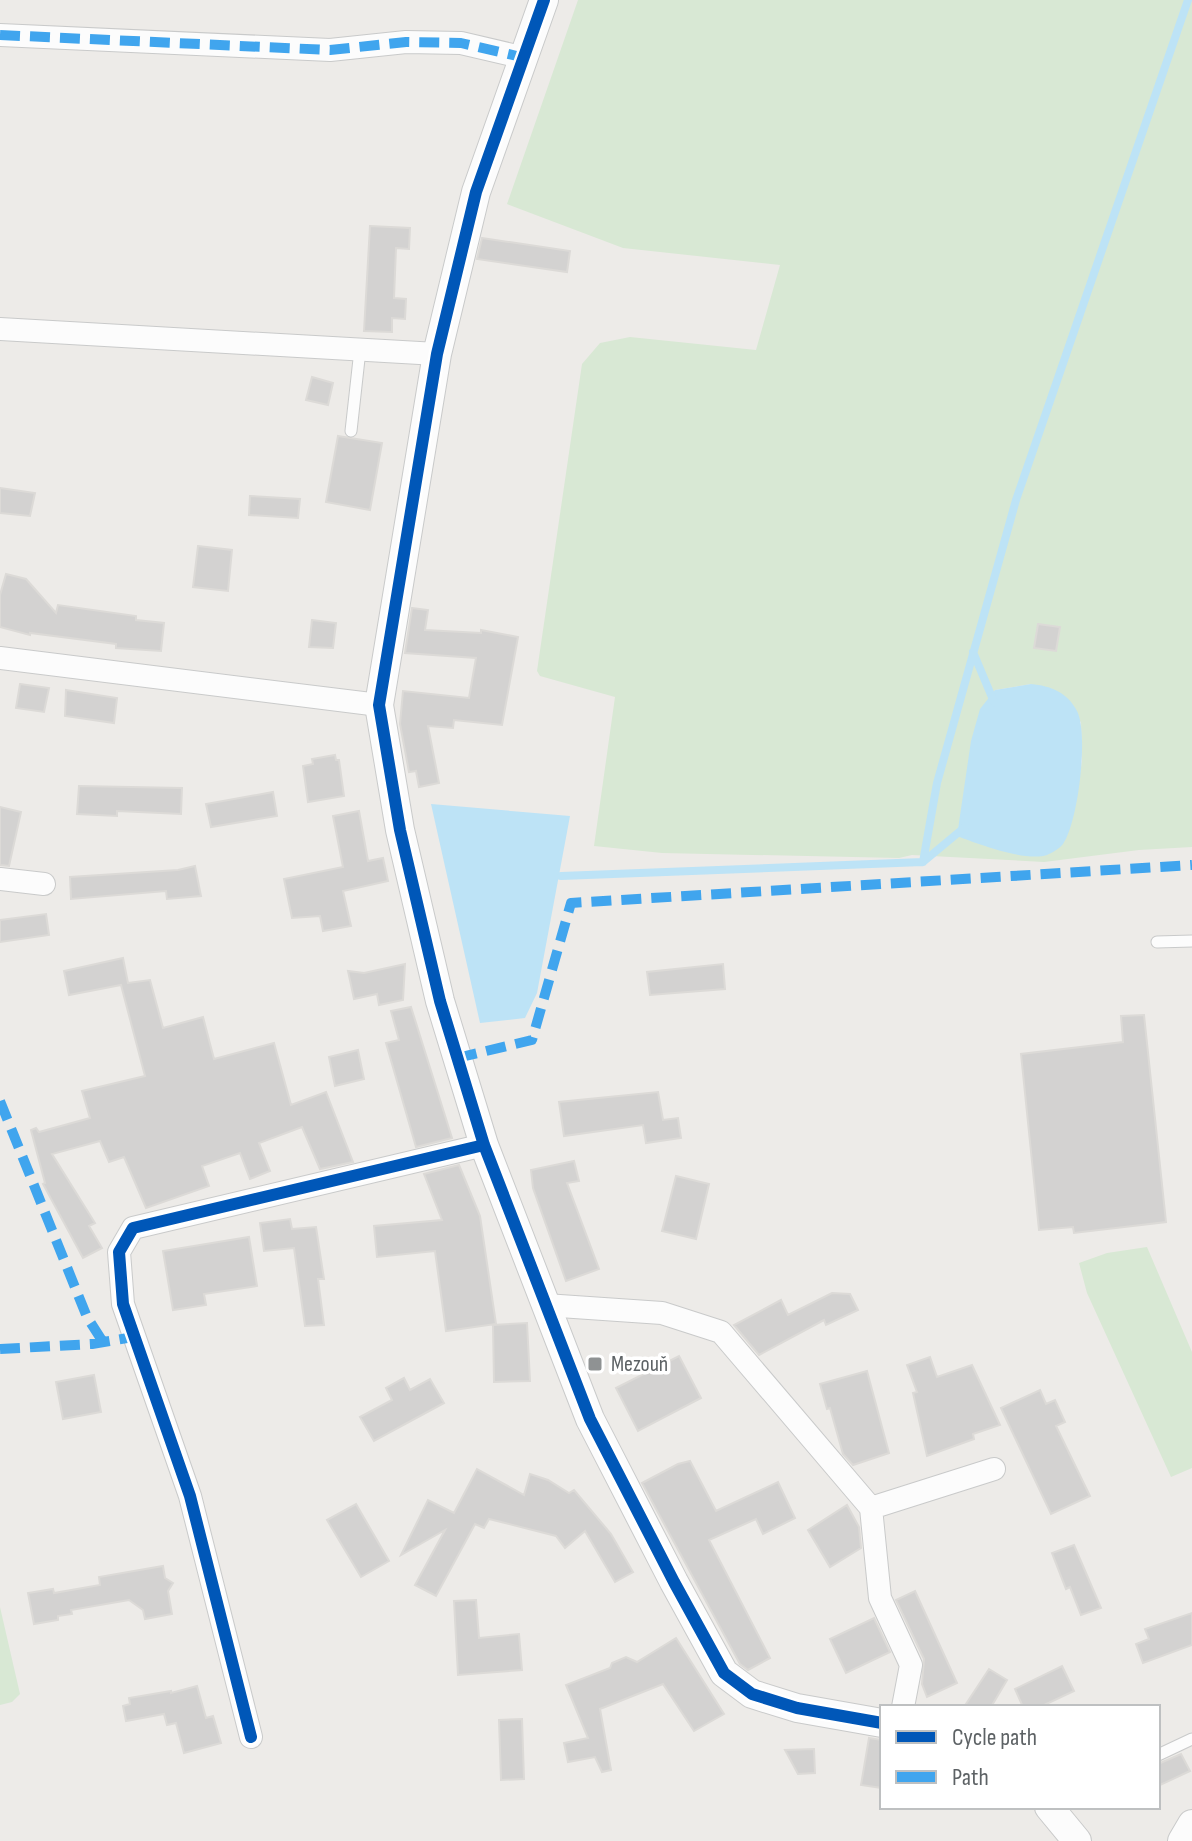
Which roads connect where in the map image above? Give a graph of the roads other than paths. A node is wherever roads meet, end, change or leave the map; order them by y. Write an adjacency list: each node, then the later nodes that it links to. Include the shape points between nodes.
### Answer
1 (544, 0): 3 (street)
2 (0, 35): 3 (street, via 330,50 461,43)
3 (521, 57): 6 (street, via 476,192)
4 (0, 329): 5 (street)
5 (360, 350): 6 (street); 7 (lane)
6 (437, 354): 9 (street)
7 (351, 431)
8 (0, 658): 9 (street)
9 (379, 705): 14 (street, via 400,830 436,987)
10 (0, 879): 11 (street)
11 (44, 884)
12 (1192, 941): 13 (lane)
13 (1157, 942)
14 (484, 1145): 15 (street); 20 (street, via 133,1228 119,1252 123,1304 190,1496)
15 (545, 1305): 17 (street, via 662,1313 721,1332); 19 (street, via 590,1419 724,1673 752,1694)
16 (994, 1469): 17 (street)
17 (871, 1508): 18 (street, via 880,1598 911,1665)
18 (903, 1705)
19 (880, 1723)
20 (251, 1737)
21 (1192, 1739): 22 (lane)
22 (1160, 1754)
23 (1051, 1809): 25 (street)
24 (1192, 1824): 26 (street)
25 (1077, 1841)
26 (1182, 1841)

